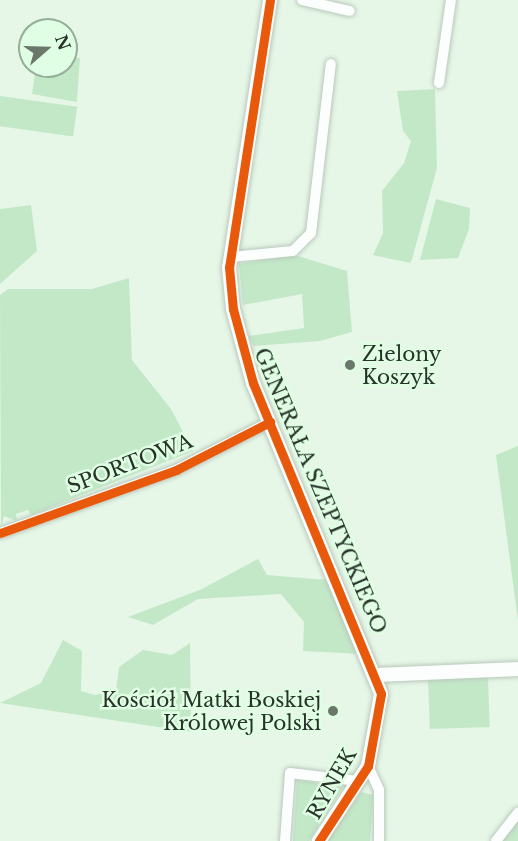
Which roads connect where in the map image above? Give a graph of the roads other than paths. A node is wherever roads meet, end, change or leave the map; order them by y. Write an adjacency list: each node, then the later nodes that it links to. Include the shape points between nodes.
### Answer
1 (270, 0): 7 (main road, GENERAŁA SZEPTYCKIEGO)
2 (302, 0): 4 (street)
3 (450, 0): 6 (street)
4 (350, 11)
5 (331, 64): 7 (street, via 311,233 293,251)
6 (439, 83)
7 (231, 257): 8 (main road, GENERAŁA SZEPTYCKIEGO, via 232,309 241,351)
8 (270, 422): 9 (street, SPORTOWA, via 176,470); 11 (main road, GENERAŁA SZEPTYCKIEGO)
9 (0, 533)
10 (518, 671): 11 (main road)
11 (376, 675): 12 (main road, RYNEK, via 379,725)
12 (368, 766): 13 (main road, RYNEK); 17 (street, RYNEK, via 379,795)
13 (359, 781): 15 (street, RYNEK, via 290,773); 16 (main road, RYNEK)
14 (518, 813): 18 (street)
15 (285, 841)
16 (319, 841)
17 (380, 841)
18 (496, 841)

